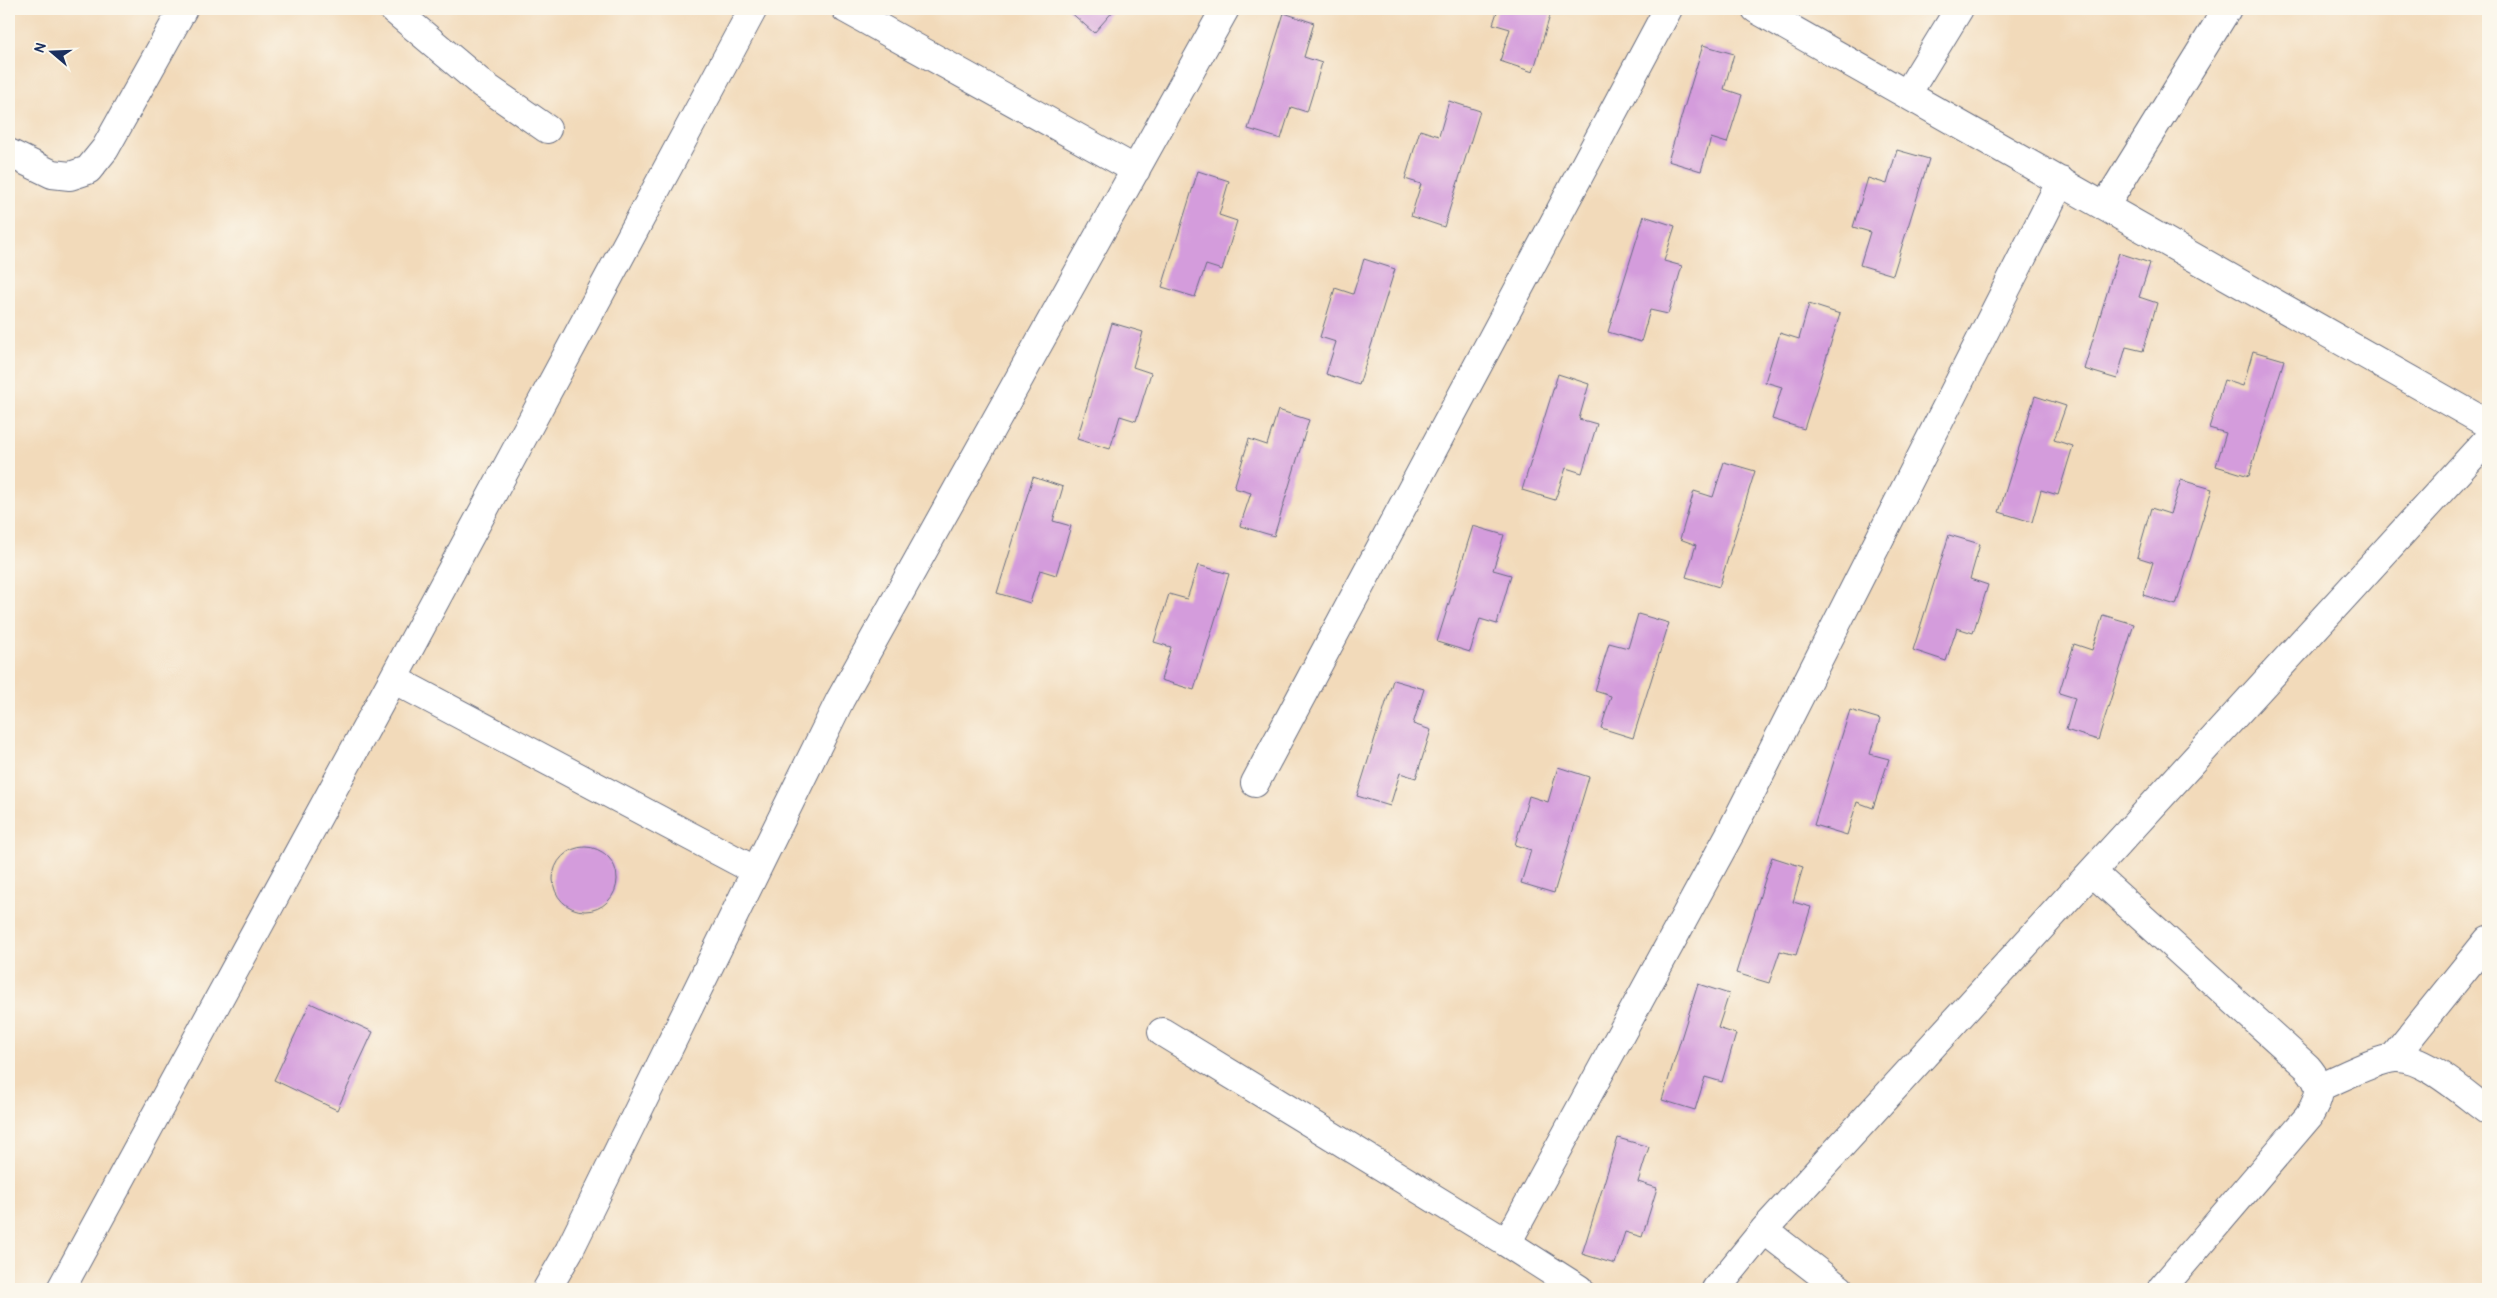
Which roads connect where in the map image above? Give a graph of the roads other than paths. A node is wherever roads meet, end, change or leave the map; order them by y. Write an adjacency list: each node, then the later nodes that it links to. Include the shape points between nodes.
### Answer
1 (183, 9): 12 (street, via 105,149 88,170 70,176 52,174)
2 (393, 9): 11 (street, via 482,84)
3 (753, 9): 18 (street)
4 (846, 9): 13 (street)
5 (1225, 9): 13 (street)
6 (1668, 9): 19 (street)
7 (1756, 9): 10 (street)
8 (1959, 9): 10 (street)
9 (2227, 9): 15 (street)
10 (1907, 94): 14 (street)
11 (547, 129)
12 (9, 153)
13 (1136, 170): 20 (street, via 840,700)
14 (2061, 181): 15 (street); 28 (street, via 1731,832)
15 (2105, 206): 16 (street)
16 (2488, 424)
17 (2488, 439): 21 (street)
18 (393, 679): 20 (street); 30 (street)
19 (1255, 783)
20 (756, 871): 31 (street)
21 (2092, 872): 25 (street, via 2307,1067); 27 (street)
22 (2488, 940): 24 (street)
23 (1162, 1032): 28 (street)
24 (2394, 1058): 25 (street); 26 (street, via 2404,1058 2431,1070)
25 (2319, 1087): 29 (street, via 2319,1095 2309,1116)
26 (2488, 1111)
27 (1764, 1230): 33 (street); 34 (street)
28 (1507, 1243): 32 (street)
29 (2162, 1288)
30 (61, 1289)
31 (547, 1289)
32 (1579, 1289)
33 (1716, 1289)
34 (1840, 1289)

